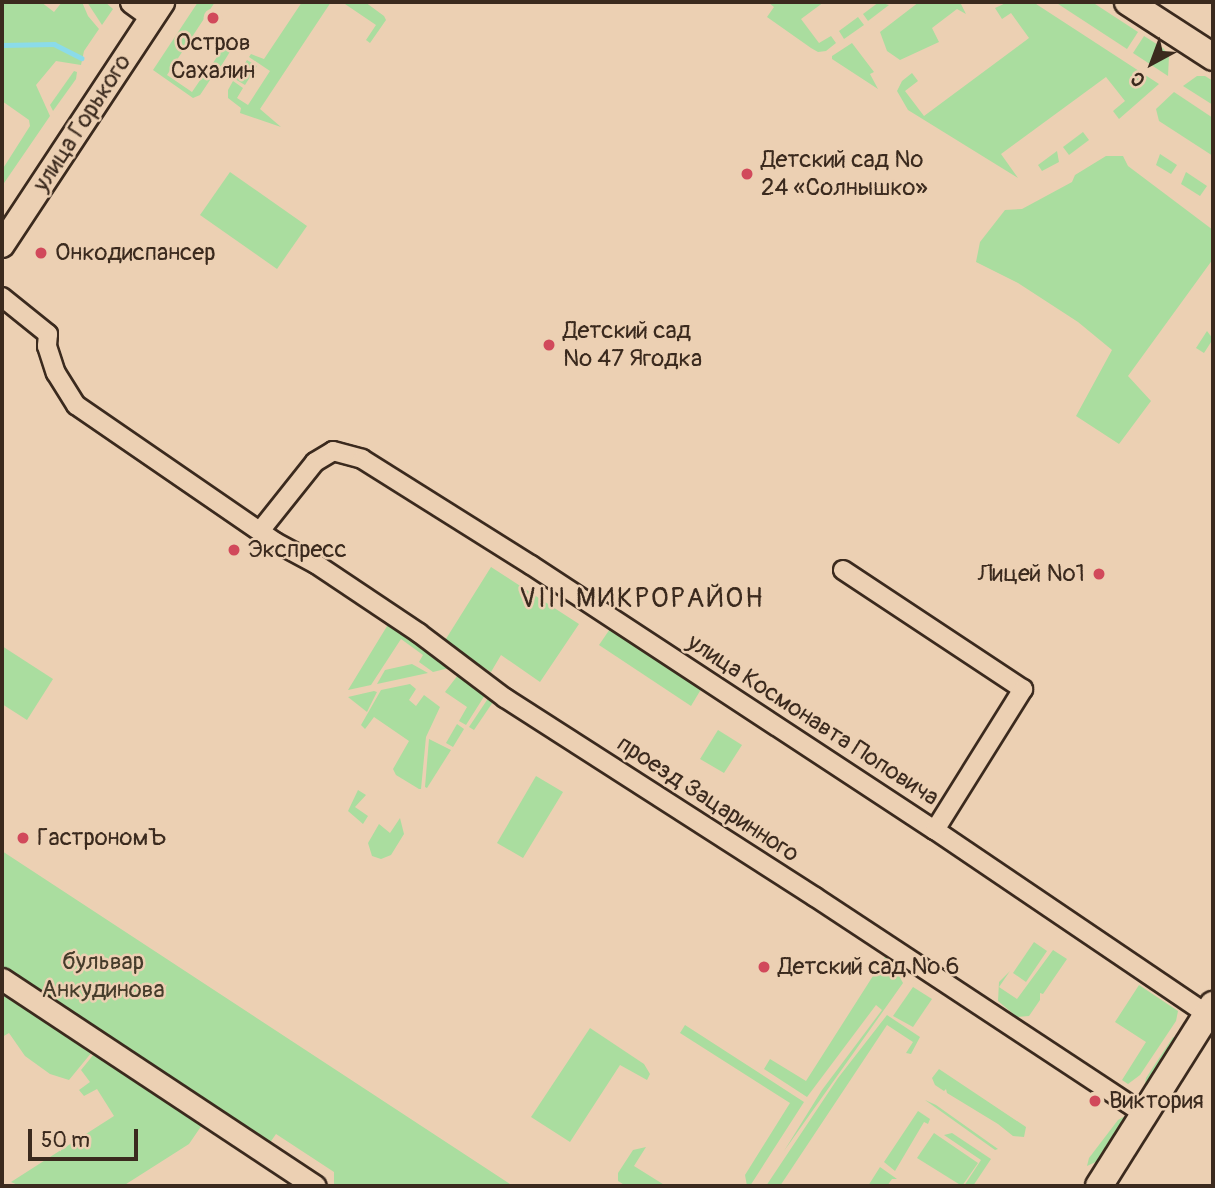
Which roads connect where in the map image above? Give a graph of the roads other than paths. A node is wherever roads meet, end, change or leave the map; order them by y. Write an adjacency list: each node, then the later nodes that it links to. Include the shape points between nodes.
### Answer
1 (131, 2): 3 (street)
2 (1128, 2): 4 (main road)
3 (157, 10): 5 (main road, улица Горького)
4 (1213, 57)
5 (2, 245)
6 (2, 297): 7 (street, проезд Зацаринного, via 48,334 56,373 76,405)
7 (253, 526): 9 (street, улица Космонавта Поповича, via 315,462 333,451 362,459); 12 (street, проезд Зацаринного, via 419,633 505,698)
8 (843, 570): 9 (street, via 1023,690)
9 (935, 830): 11 (street, улица Космонавта Поповича)
10 (2, 979): 13 (street)
11 (1210, 1009): 12 (main road)
12 (1145, 1115): 14 (main road)
13 (316, 1186)
14 (1099, 1186)

